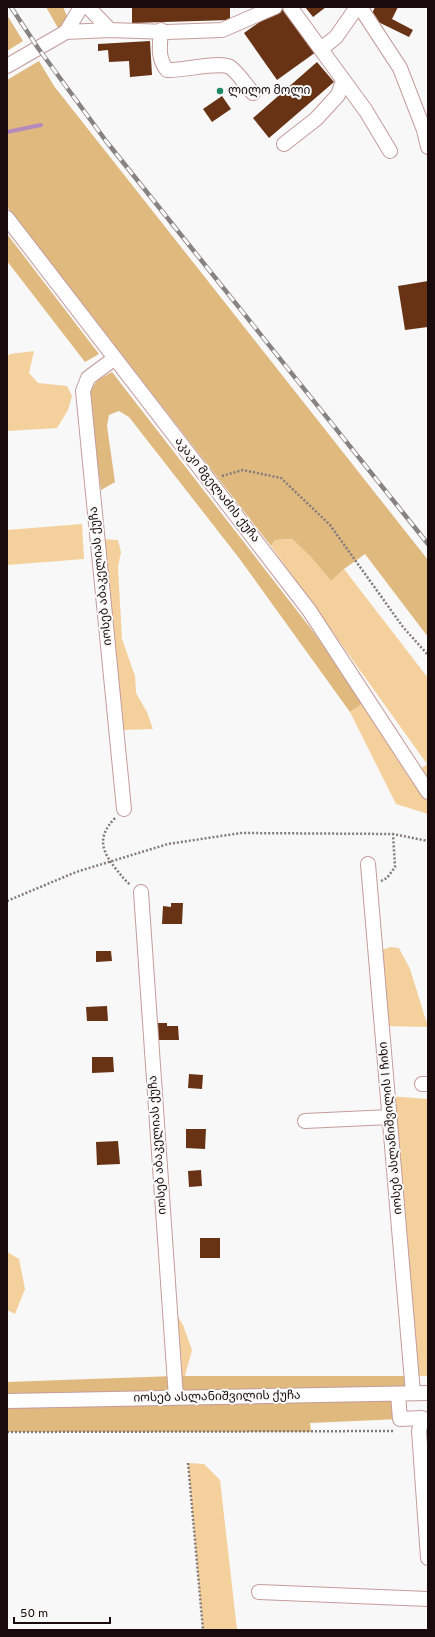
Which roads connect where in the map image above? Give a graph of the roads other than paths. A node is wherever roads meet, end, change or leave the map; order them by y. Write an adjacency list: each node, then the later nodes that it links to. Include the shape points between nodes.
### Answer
1 (81, 7): 8 (street)
2 (88, 7): 6 (street)
3 (275, 7): 7 (street, via 222,30)
4 (290, 7): 9 (street)
5 (358, 7): 9 (street, via 336,37); 14 (street, via 400,68)
6 (110, 30): 7 (street); 8 (street)
7 (161, 30): 12 (street, via 161,63 167,70 220,65 230,67)
8 (66, 32): 10 (street)
9 (321, 49): 11 (street)
10 (7, 66)
11 (343, 81): 13 (street, via 338,95 316,119); 15 (street, via 366,111)
12 (253, 94)
13 (284, 144)
14 (428, 147)
15 (390, 151)
16 (7, 218): 17 (street, აკაკი მგელაძის ქუჩა)
17 (114, 358): 18 (street, აკაკი მგელაძის ქუჩა, via 309,610); 19 (street, იოსებ აბაკელიას ქუჩა, via 88,378 83,391)
18 (428, 792)
19 (124, 809)
20 (368, 864): 22 (street, იოსებ ასლანიშვილის I ჩიხი)
21 (141, 892): 27 (street, იოსებ აბაკელიას ქუჩა)
22 (390, 1117): 23 (street); 24 (street, იოსებ ასლანიშვილის I ჩიხი)
23 (305, 1121)
24 (413, 1393): 25 (street, იოსებ ასლანიშვილის ქუჩა); 26 (street, იოსებ ასლანიშვილის ქუჩა)
25 (428, 1393)
26 (398, 1394): 27 (street, იოსებ ასლანიშვილის ქუჩა); 29 (street, via 400,1419)
27 (176, 1398): 28 (street, იოსებ ასლანიშვილის ქუჩა)
28 (7, 1401)
29 (425, 1413): 30 (street, via 419,1430)
30 (428, 1558)
31 (259, 1592): 32 (street)
32 (428, 1599)

